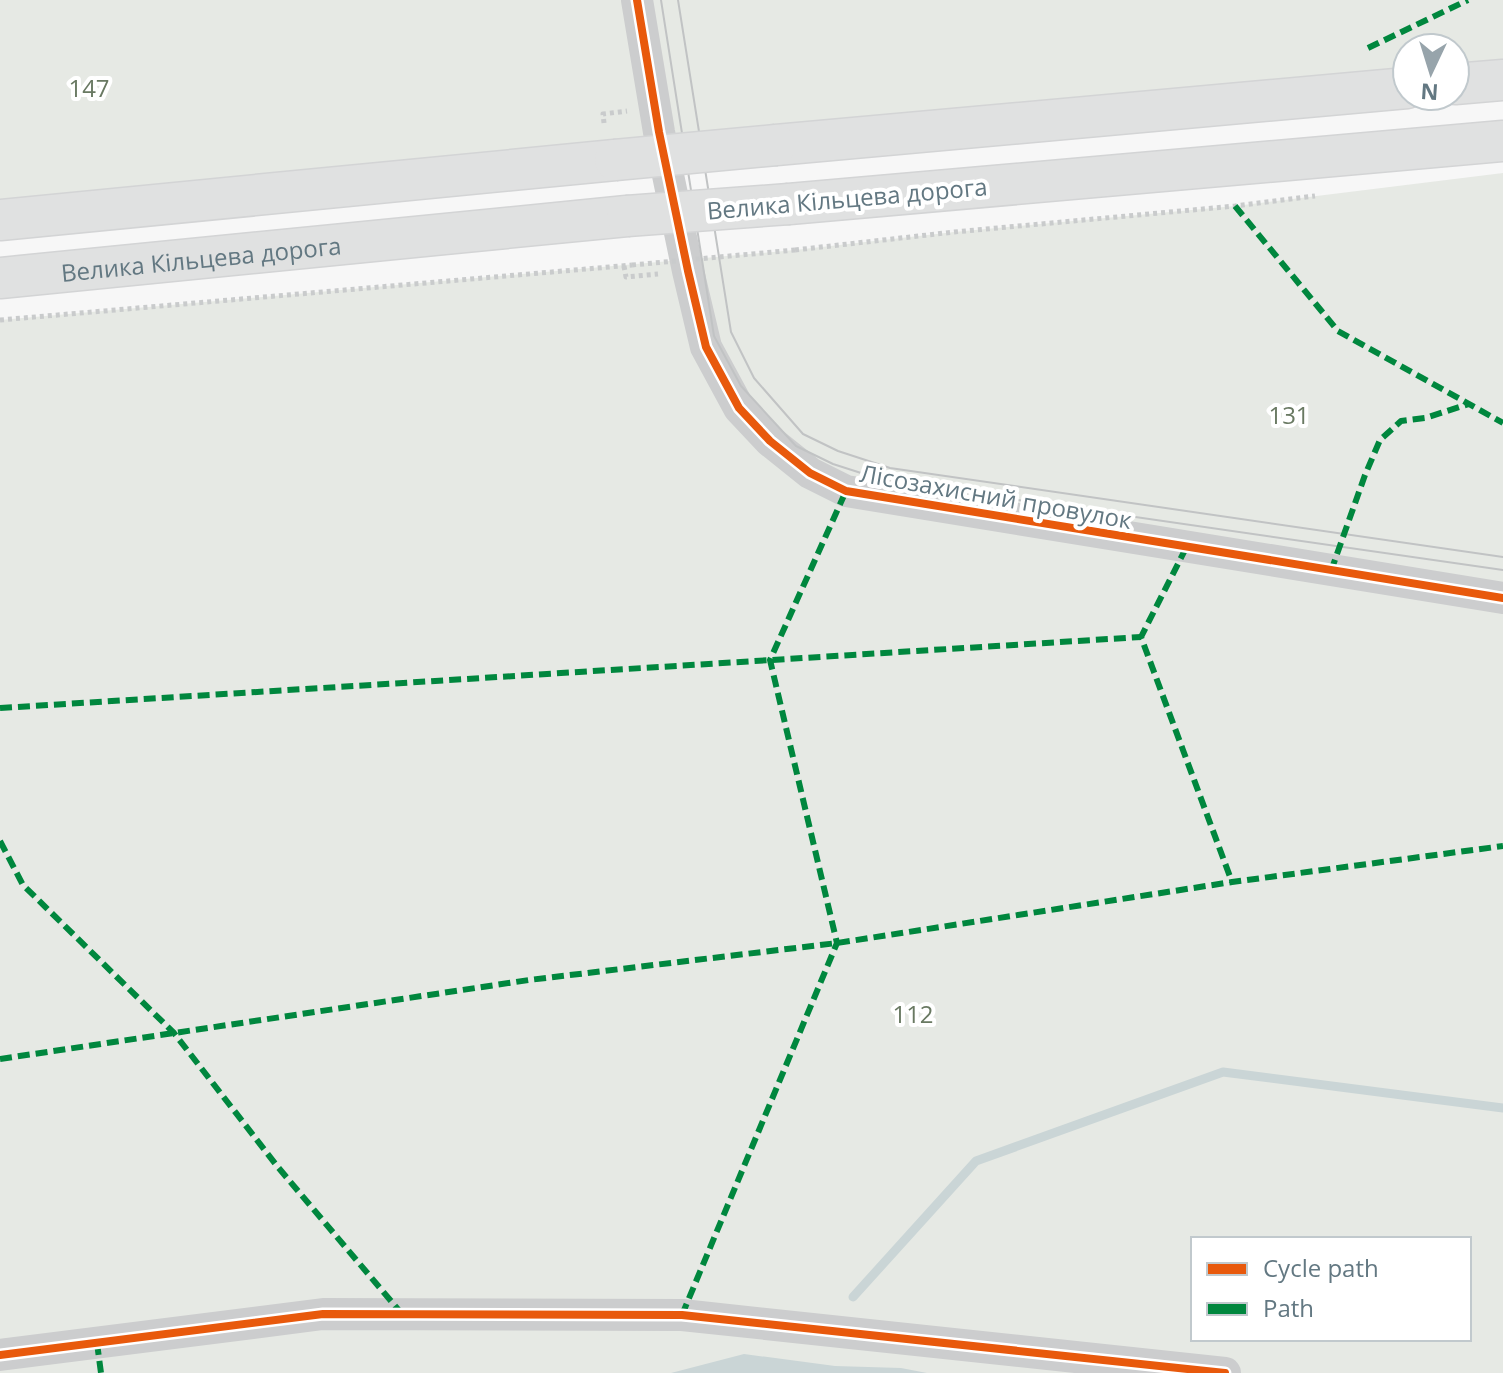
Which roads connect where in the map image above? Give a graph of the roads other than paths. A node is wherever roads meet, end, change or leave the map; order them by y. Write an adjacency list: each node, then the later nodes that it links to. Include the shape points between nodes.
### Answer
1 (637, 0): 8 (street, Лісозахисний провулок, via 659,132 706,347 739,408 810,473 846,491)
2 (1503, 80): 3 (main road)
3 (1471, 83)
4 (1391, 89): 6 (main road, bridge, via 776,145 610,142)
5 (1503, 141): 7 (main road, Велика Кільцева дорога, bridge, via 627,216)
6 (0, 220)
7 (0, 278)
8 (1503, 598)
9 (0, 1355): 10 (street, via 323,1314 682,1315)
10 (1225, 1373)

